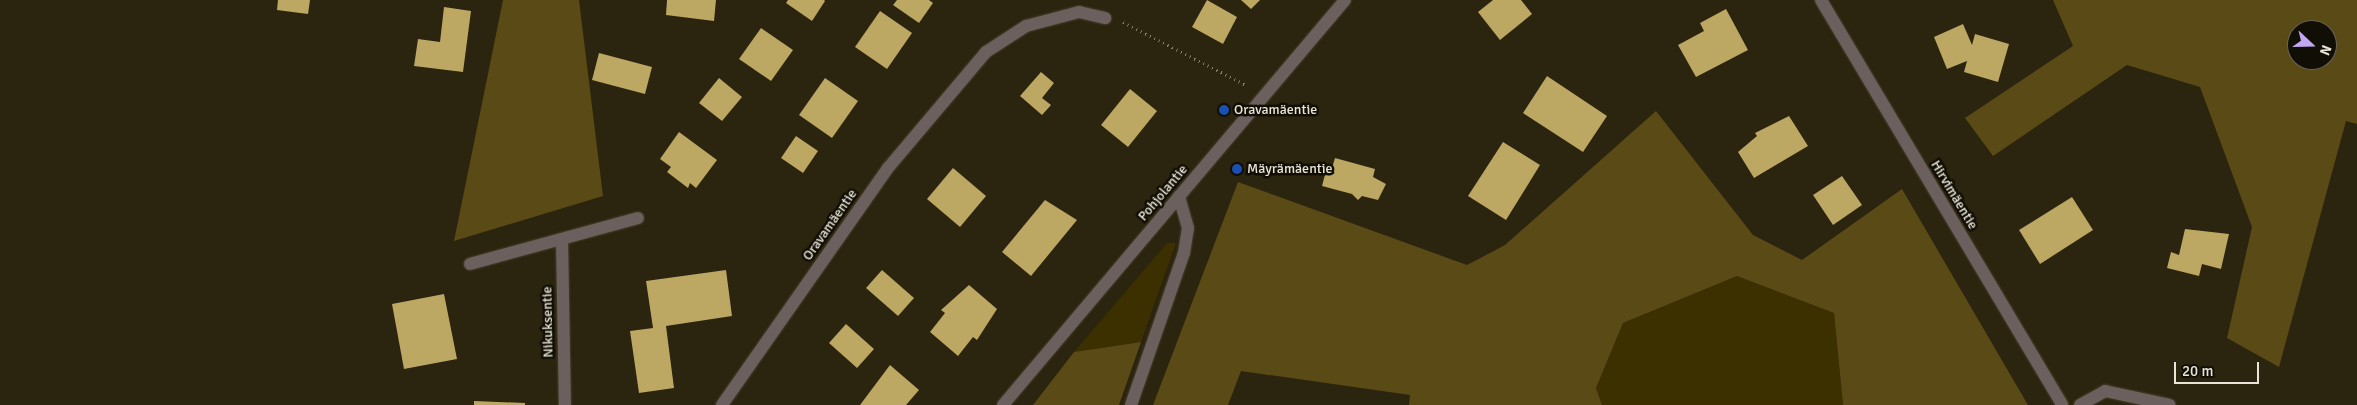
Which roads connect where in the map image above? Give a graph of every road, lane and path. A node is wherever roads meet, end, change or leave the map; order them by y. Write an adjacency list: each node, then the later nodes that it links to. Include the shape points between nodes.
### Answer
1 (1346, 0): 4 (street, Pohjolantie)
2 (1821, 0): 13 (street, Hirvimäentie)
3 (1105, 18): 4 (path, via 1134,26 1225,71); 10 (street, Oravamäentie, via 1079,12 1026,26 986,52 888,168)
4 (1262, 98): 5 (street, Pohjolantie)
5 (1179, 196): 11 (street, Pohjolantie); 12 (street, via 1188,228 1184,253)
6 (638, 218): 7 (street)
7 (562, 239): 8 (street); 9 (street, Nikuksentie)
8 (470, 264)
9 (565, 405)
10 (722, 405)
11 (1003, 405)
12 (1131, 405)
13 (2062, 405)
14 (2080, 405): 15 (street, via 2105,391)
15 (2170, 405)

